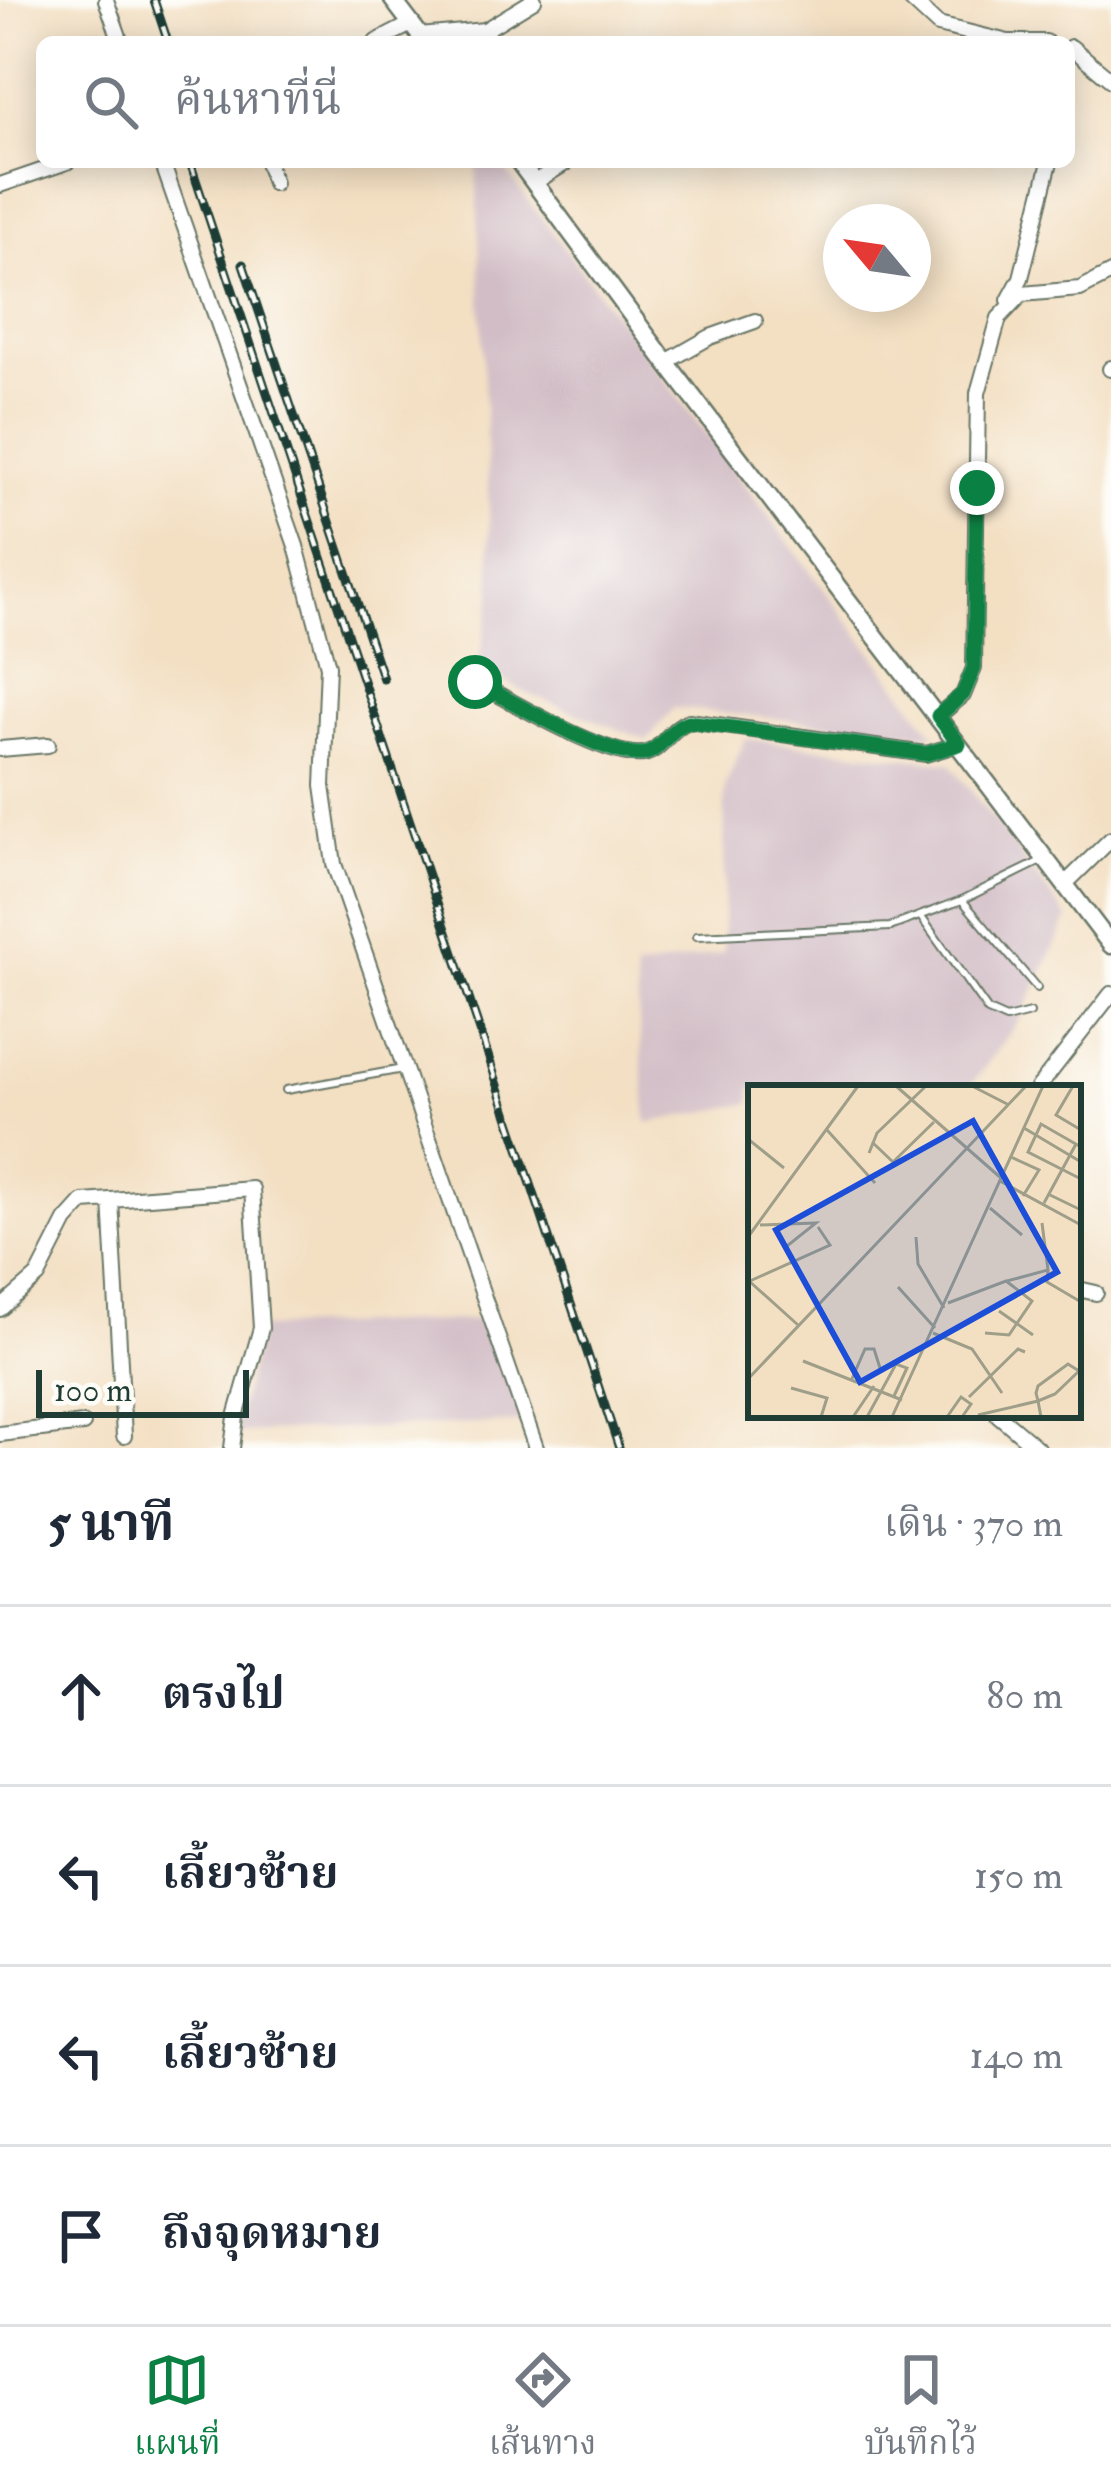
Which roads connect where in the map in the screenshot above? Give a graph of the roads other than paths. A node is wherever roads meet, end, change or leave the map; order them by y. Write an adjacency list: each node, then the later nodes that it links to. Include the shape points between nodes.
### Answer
1 (106, 0): 6 (street)
2 (393, 0): 5 (street)
3 (534, 0): 5 (street, via 485,30)
4 (911, 0): 7 (street, via 938,25)
5 (419, 34)
6 (119, 36)
7 (983, 36)
8 (1075, 55): 9 (street)
9 (1111, 80)
10 (50, 168): 18 (street)
11 (164, 168): 38 (street, via 296,546 328,666 323,786 334,864)
12 (269, 168): 17 (street)
13 (524, 168): 16 (street)
14 (557, 168): 16 (street)
15 (1048, 168): 20 (street, via 1021,278)
16 (535, 182): 22 (street)
17 (274, 183)
18 (0, 185)
19 (1111, 273): 20 (street, via 1080,289 1022,294)
20 (999, 318): 24 (street, via 978,393 974,668 963,694)
21 (755, 321): 22 (street)
22 (666, 362): 24 (street)
23 (475, 682): 25 (street, via 588,740 632,753 646,754 689,722 926,754)
24 (938, 716): 25 (street)
25 (959, 744): 29 (street)
26 (48, 745): 27 (street)
27 (0, 749)
28 (1111, 839): 30 (street)
29 (1046, 859): 30 (street); 31 (lane)
30 (1065, 884): 33 (street)
31 (962, 901): 32 (lane); 35 (lane)
32 (921, 917): 34 (lane, via 872,929); 37 (lane, via 988,1011 1006,1019)
33 (1107, 934)
34 (697, 936)
35 (1037, 988)
36 (1111, 994): 39 (street)
37 (1030, 1012)
38 (403, 1069): 40 (lane); 50 (street)
39 (1040, 1085)
40 (286, 1090)
41 (111, 1200): 44 (street, via 83,1202 65,1220 38,1276); 48 (street); 49 (street, via 252,1189 261,1328)
42 (1081, 1290): 43 (street)
43 (1096, 1293)
44 (0, 1309)
45 (1002, 1418): 51 (street)
46 (82, 1424): 47 (street)
47 (0, 1434)
48 (124, 1436)
49 (232, 1448)
50 (536, 1448)
51 (1037, 1448)

